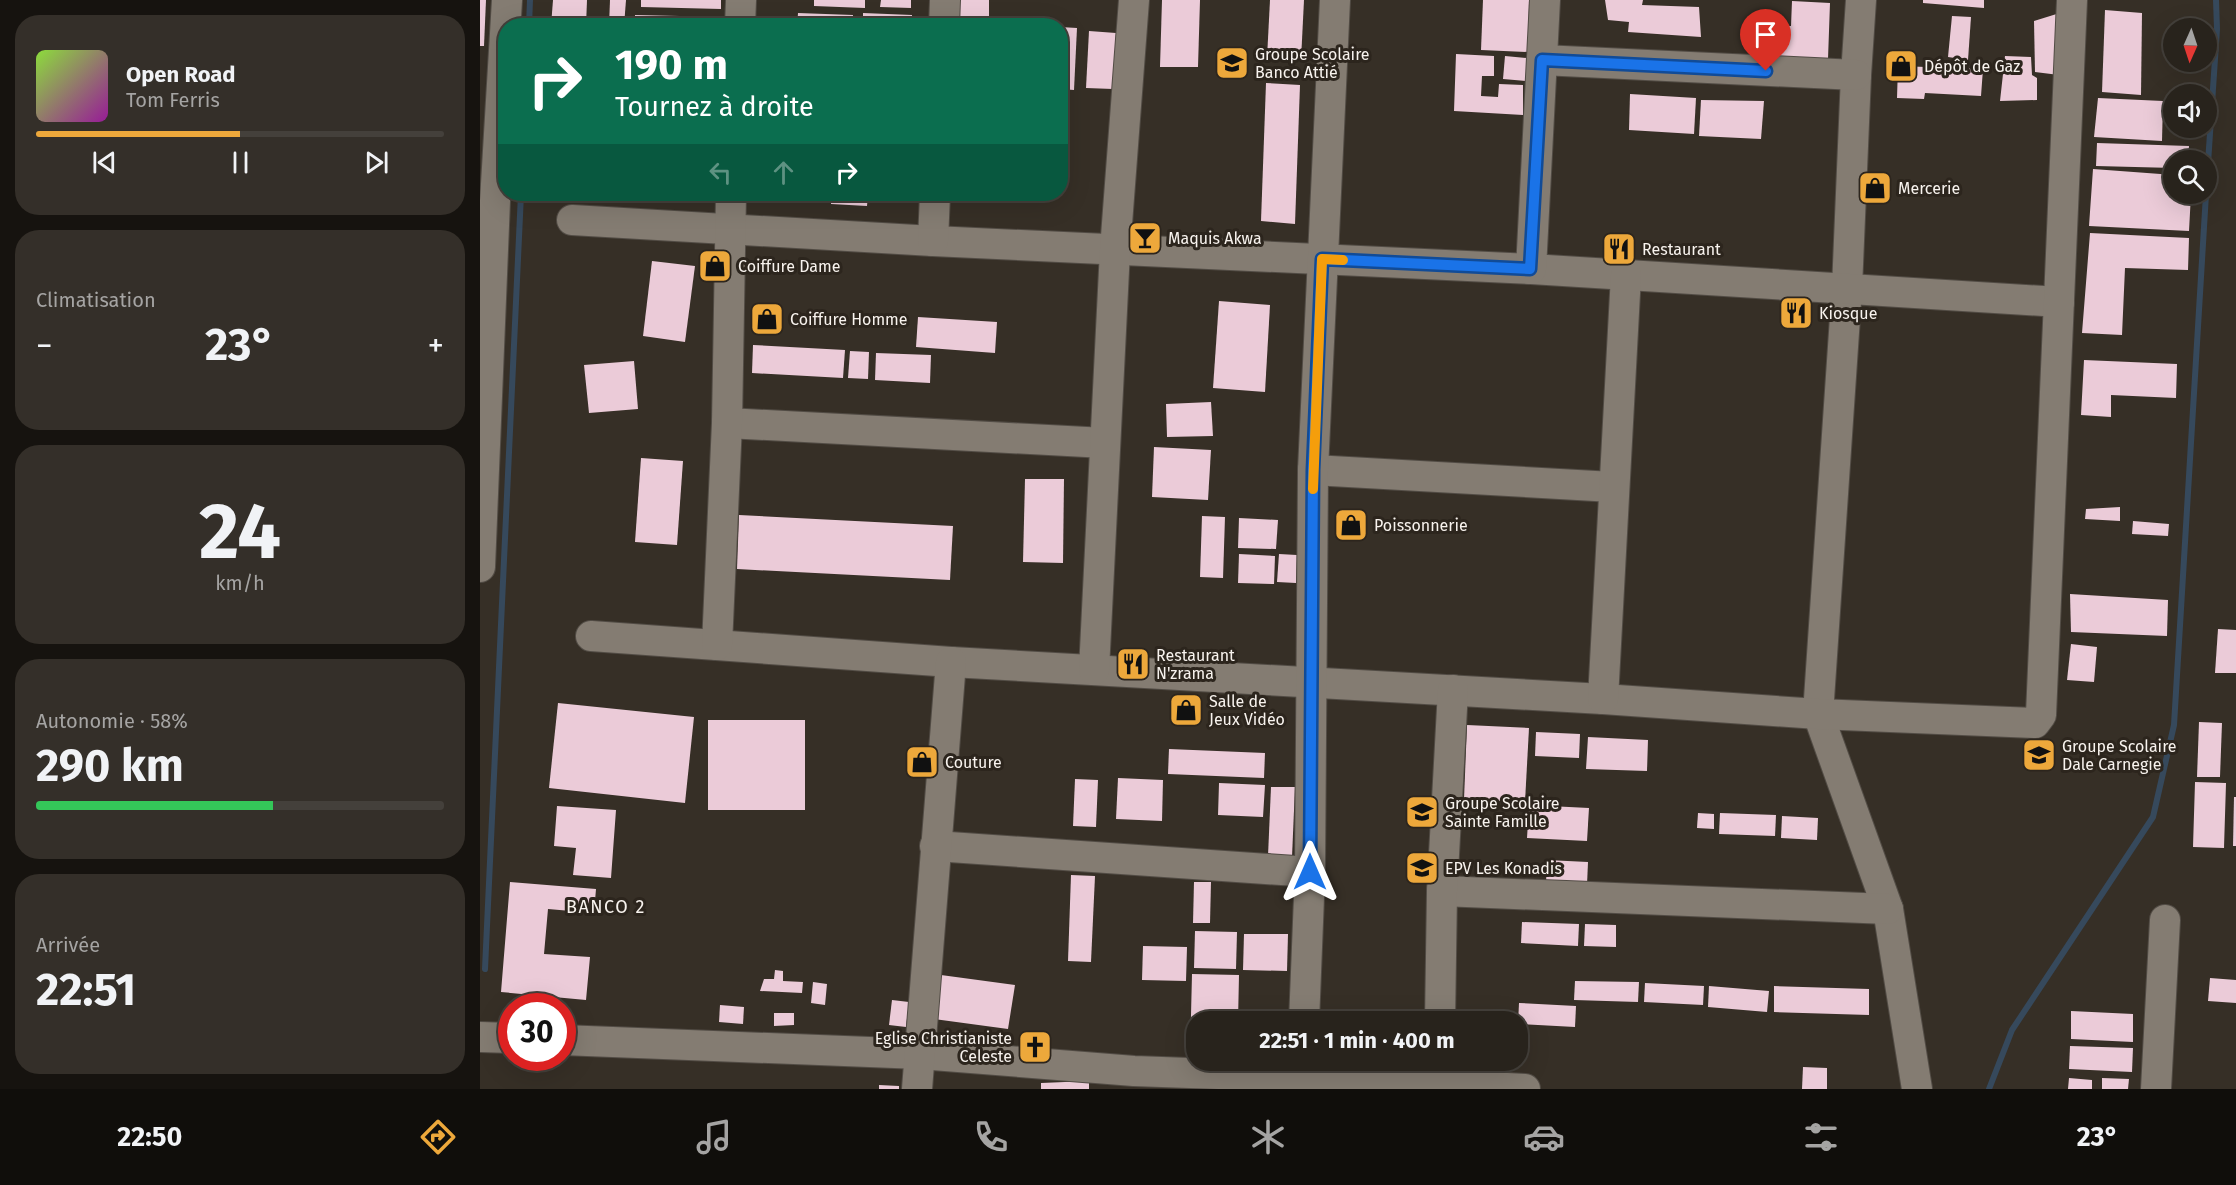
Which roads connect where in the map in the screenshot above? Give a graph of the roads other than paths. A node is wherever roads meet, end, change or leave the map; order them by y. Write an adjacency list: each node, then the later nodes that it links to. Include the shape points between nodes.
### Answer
1 (507, 0): 9 (street)
2 (741, 0): 10 (street)
3 (945, 0): 11 (street)
4 (1134, 0): 21 (street)
5 (1335, 0): 22 (street)
6 (1545, 0): 12 (street)
7 (1861, 0): 13 (street)
8 (2072, 0): 26 (street)
9 (505, 18)
10 (740, 18)
11 (944, 18)
12 (1542, 60): 13 (street); 23 (street)
13 (1856, 75): 25 (street)
14 (498, 95): 15 (street)
15 (488, 201): 31 (street)
16 (731, 201): 19 (street)
17 (935, 201): 20 (street)
18 (572, 220): 19 (street)
19 (729, 229): 20 (street); 27 (street)
20 (933, 241): 21 (street)
21 (1115, 250): 22 (street); 28 (street)
22 (1322, 259): 23 (street); 29 (street)
23 (1530, 269): 24 (street)
24 (1626, 275): 25 (street); 30 (street)
25 (1847, 288): 26 (street); 39 (street)
26 (2059, 302): 39 (street, via 2041,715 2035,723 2025,724)
27 (727, 423): 28 (street); 33 (street)
28 (1105, 443): 35 (street)
29 (1313, 470): 30 (street); 36 (street)
30 (1613, 487): 38 (street)
31 (480, 567)
32 (591, 636): 33 (street)
33 (717, 645): 34 (street)
34 (951, 662): 35 (street); 40 (street)
35 (1094, 670): 36 (street)
36 (1311, 681): 37 (street); 41 (street)
37 (1453, 690): 38 (street); 42 (street)
38 (1603, 699): 39 (street)
39 (1818, 714): 43 (street)
40 (936, 846): 41 (street); 50 (street)
41 (1310, 872): 45 (street)
42 (1442, 891): 43 (street); 46 (street)
43 (1888, 909): 57 (street)
44 (2165, 920): 58 (street)
45 (1304, 1011)
46 (1440, 1011)
47 (480, 1037): 48 (street)
48 (498, 1038)
49 (576, 1041): 50 (street)
50 (920, 1054): 54 (street); 55 (street)
51 (1271, 1071): 54 (street)
52 (1394, 1071): 53 (street)
53 (1440, 1072): 56 (street)
54 (1133, 1080)
55 (917, 1089)
56 (1525, 1089)
57 (1917, 1089)
58 (2156, 1089)

